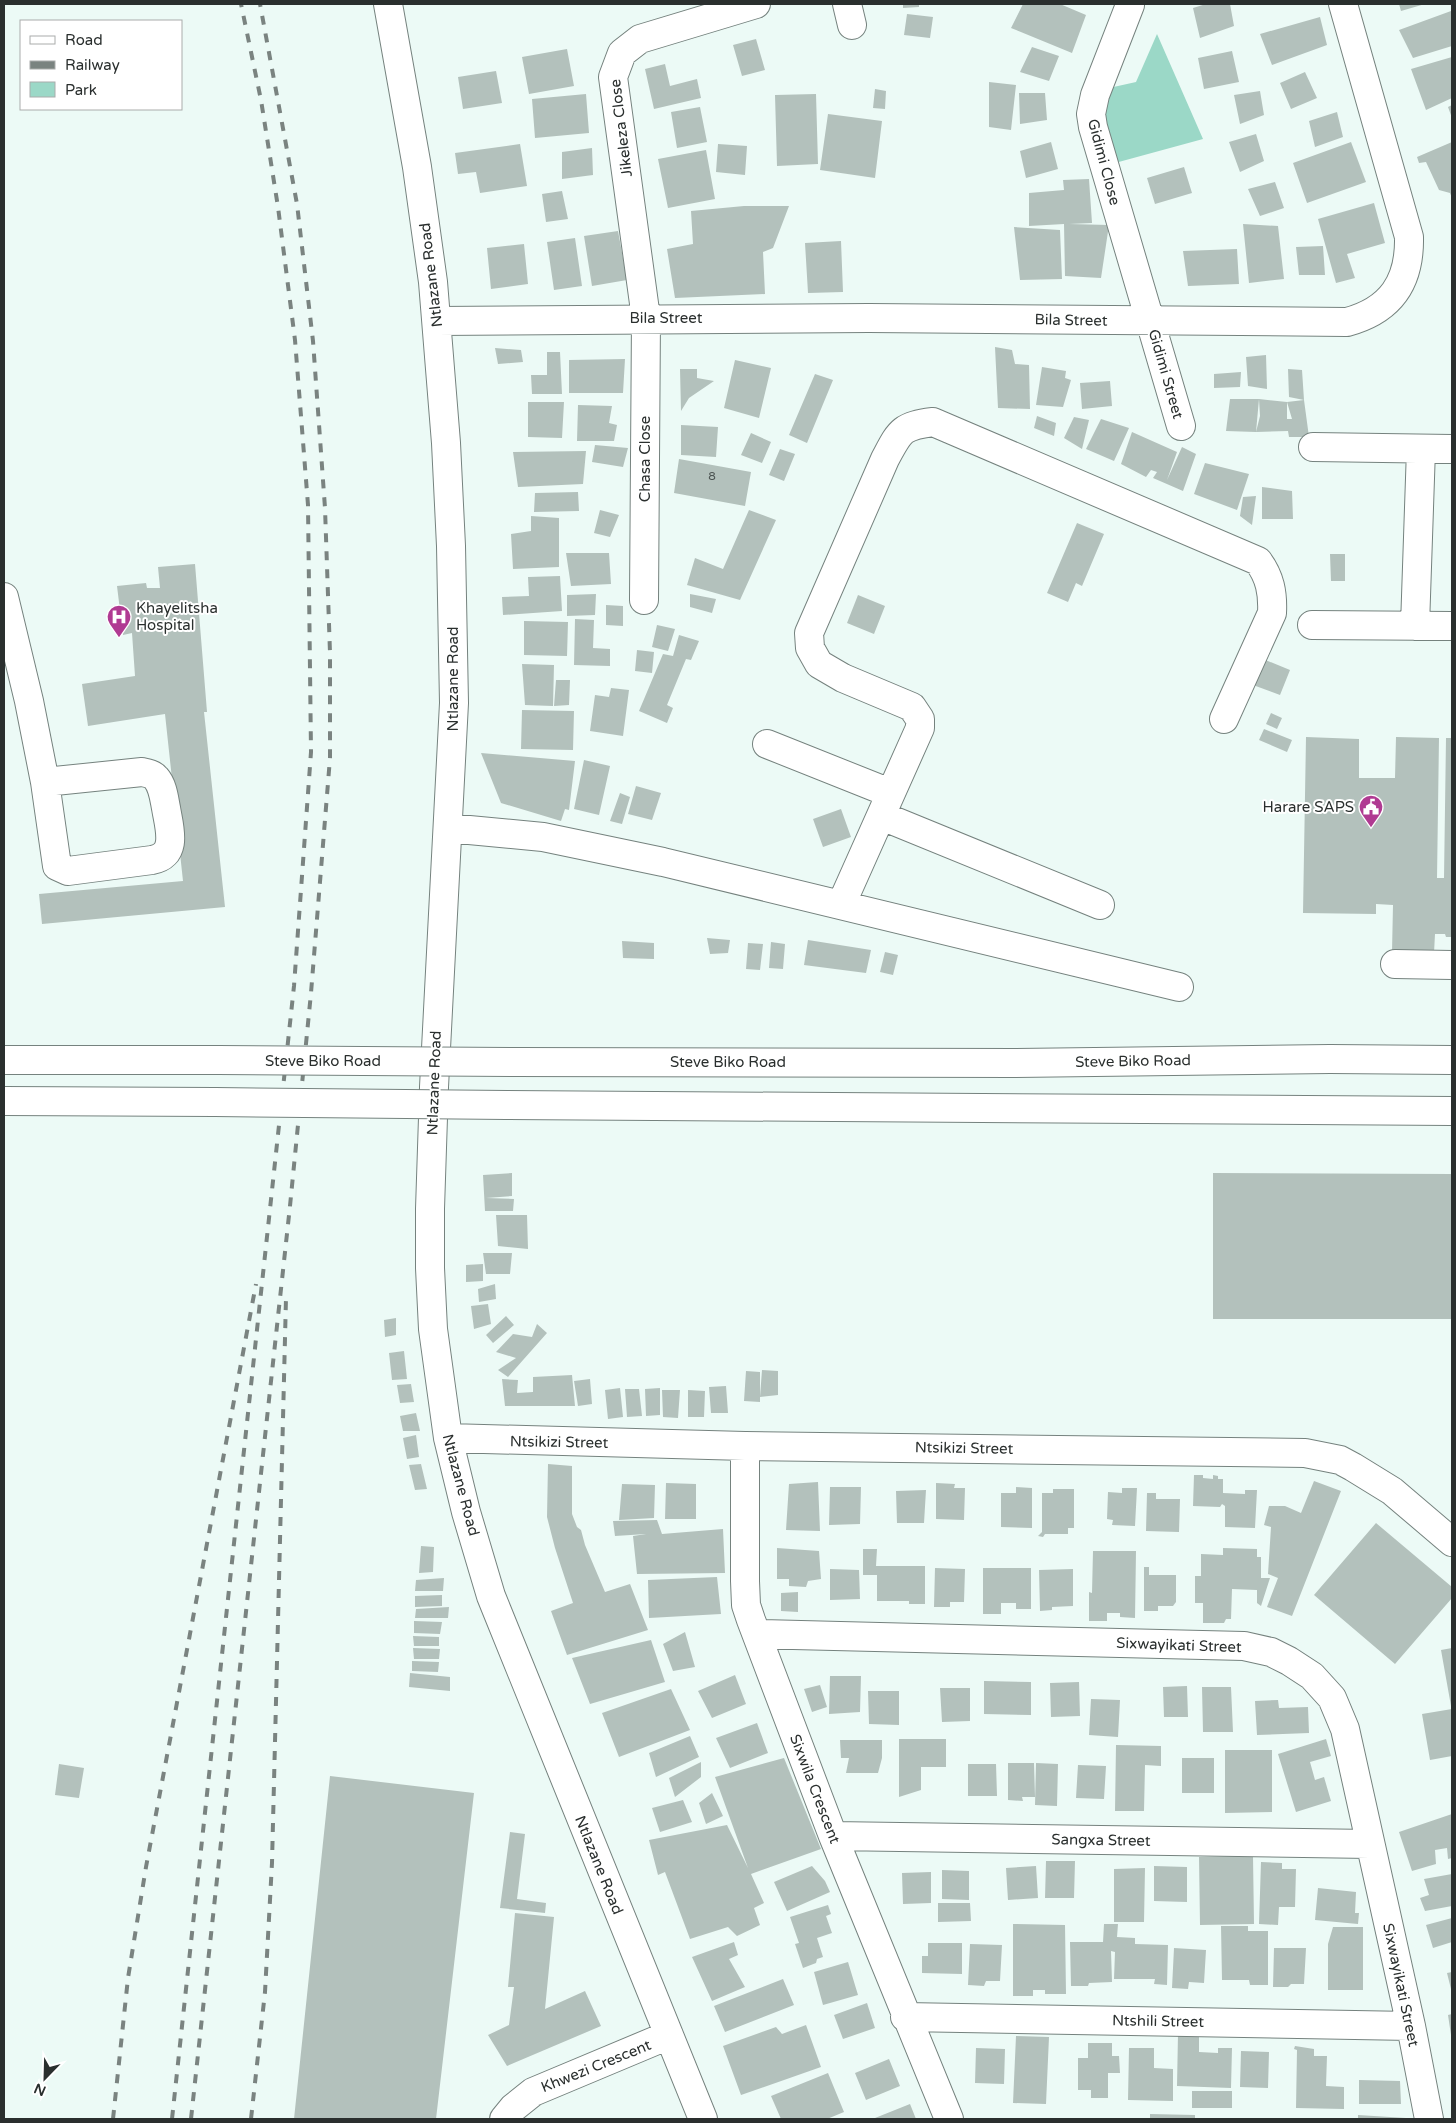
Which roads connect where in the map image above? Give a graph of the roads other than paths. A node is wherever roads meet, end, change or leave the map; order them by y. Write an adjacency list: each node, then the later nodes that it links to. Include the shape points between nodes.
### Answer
1 (388, 4): 6 (street, Ntlazane Road, via 417,167)
2 (756, 4): 5 (street, Jikeleza Close, via 640,39 618,60 613,77)
3 (1343, 4): 7 (street, Bila Street, via 1409,237 1410,254 1397,290 1382,306 1347,322)
4 (1130, 5): 7 (street, Gidimi Close, via 1095,95 1091,114 1092,127)
5 (646, 318): 6 (street, Bila Street); 7 (street, Bila Street); 13 (street, Chasa Close)
6 (437, 321): 21 (street, Ntlazane Road, via 452,555 454,703)
7 (1151, 321): 8 (street, Gidimi Street)
8 (1181, 426)
9 (1314, 447): 10 (street)
10 (1421, 449): 11 (street); 15 (street)
11 (1452, 449)
12 (4, 597): 19 (street)
13 (644, 600)
14 (1312, 626): 15 (street)
15 (1415, 626): 16 (street)
16 (1452, 626)
17 (1224, 719): 20 (street, via 1272,613 1273,601 1267,574 1258,561 933,422 918,424 902,431 885,459 808,633 814,658 824,668 912,707 918,713 920,728)
18 (767, 744): 20 (street)
19 (45, 782): 19 (street, via 142,772 150,774 162,786 171,838 168,849 161,857 152,860 68,871 61,869 54,856)
20 (886, 804): 22 (street); 23 (street)
21 (448, 828): 22 (street, via 543,837); 31 (street, Ntlazane Road, via 434,1087 430,1268 433,1329)
22 (841, 905): 26 (street)
23 (1100, 905)
24 (1395, 964): 25 (street)
25 (1452, 965)
26 (1179, 987)
27 (4, 1060): 28 (street, Steve Biko Road, bridge)
28 (1452, 1060)
29 (4, 1101): 30 (street, bridge)
30 (1452, 1111)
31 (448, 1438): 32 (street, Ntsikizi Street); 39 (street, Ntlazane Road, via 491,1596)
32 (744, 1446): 33 (street, Ntsikizi Street, via 1305,1453 1340,1460 1384,1486); 34 (street, Sixwila Crescent, via 746,1605)
33 (1452, 1542)
34 (757, 1634): 35 (street, Sixwila Crescent); 36 (street, Sixwayikati Street, via 1244,1646 1271,1652 1312,1676 1332,1698 1345,1728)
35 (833, 1836): 36 (street, Sangxa Street); 37 (street, Sixwila Crescent)
36 (1370, 1844): 38 (street, Sixwayikati Street)
37 (906, 2017): 38 (street, Ntshili Street); 42 (street, Sixwila Crescent)
38 (1411, 2026): 43 (street, Sixwayikati Street)
39 (669, 2035): 40 (street, Khwezi Crescent, via 533,2092); 41 (street, Ntlazane Road)
40 (504, 2119)
41 (702, 2119)
42 (949, 2119)
43 (1428, 2119)

